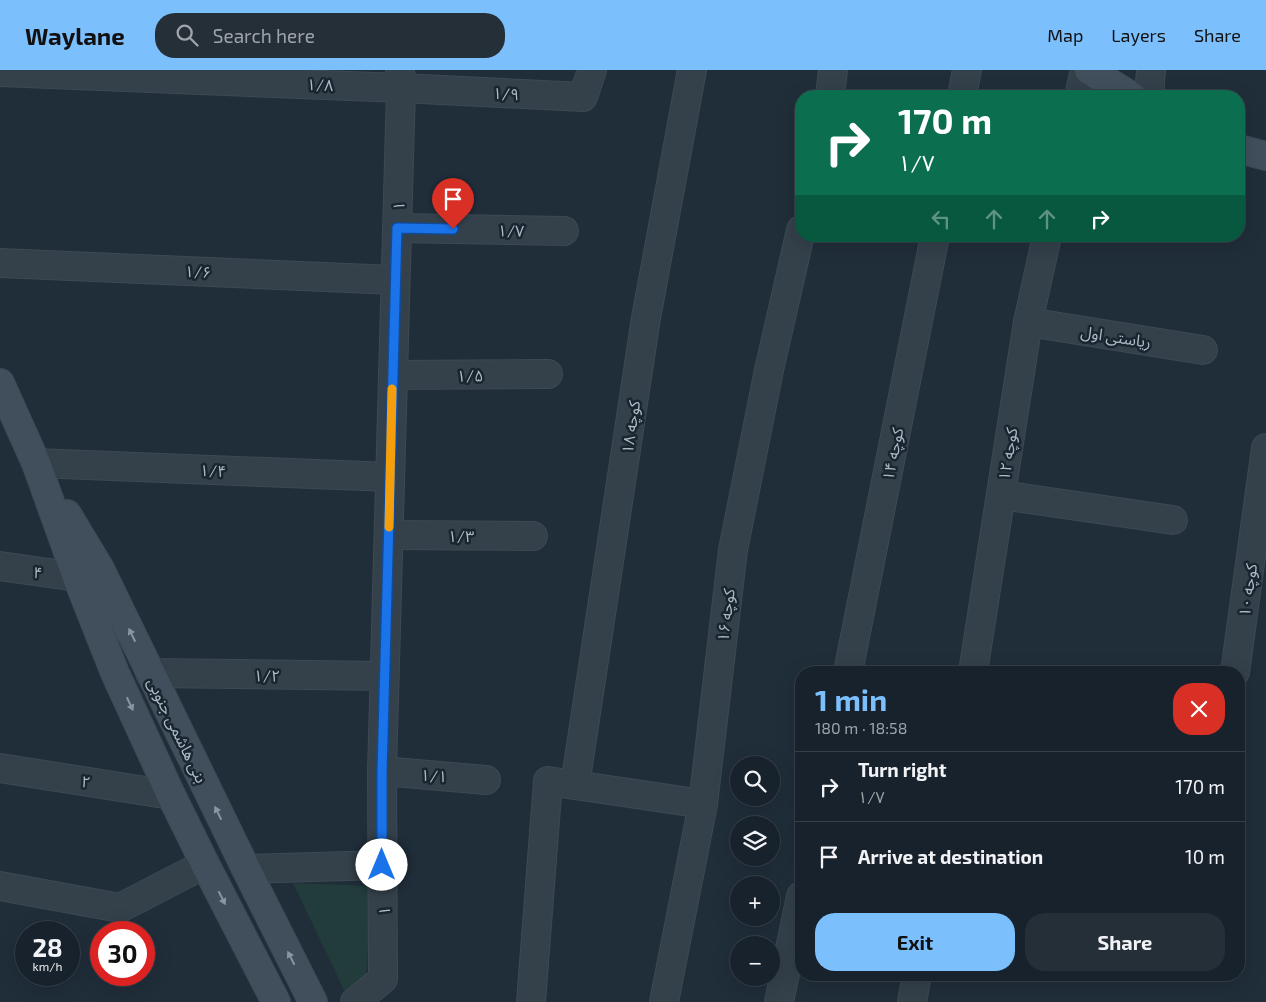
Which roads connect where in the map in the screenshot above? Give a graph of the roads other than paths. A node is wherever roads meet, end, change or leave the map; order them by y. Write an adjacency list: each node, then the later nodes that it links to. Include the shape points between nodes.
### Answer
1 (592, 70): 9 (street, ۱/۹, via 583,97)
2 (692, 70): 46 (street, کوچه ۱۸, via 646,318)
3 (833, 70): 10 (street)
4 (967, 70): 11 (street)
5 (1084, 70): 12 (street)
6 (1089, 70): 13 (street)
7 (1151, 70): 14 (street)
8 (0, 72): 9 (street, ۱/۸)
9 (400, 79): 17 (street, ۱)
10 (831, 90)
11 (963, 90)
12 (1080, 90)
13 (1121, 90)
14 (1149, 90)
15 (1245, 151): 16 (street)
16 (1266, 156)
17 (397, 228): 18 (street, ۱/۷); 23 (street, ۱)
18 (564, 231)
19 (798, 242): 48 (street, کوچه ۱۶, via 733,550)
20 (934, 242): 38 (street, کوچه ۱۴)
21 (1046, 242): 24 (street, کوچه ۱۲)
22 (0, 263): 23 (street, ۱/۶)
23 (396, 280): 27 (street, ۱)
24 (1028, 322): 25 (street, ریاستی اول); 32 (street, کوچه ۱۲)
25 (1203, 350)
26 (548, 374): 27 (street, ۱/۵)
27 (393, 375): 31 (street, ۱)
28 (0, 383): 30 (street, بنی هاشمی جنوبی)
29 (1266, 448): 40 (street, کوچه ۱۰)
30 (36, 463): 31 (street, ۱/۴); 37 (street, بنی هاشمی جنوبی); 41 (street, بنی هاشمی جنوبی, one-way to 30, via 100,569)
31 (390, 477): 34 (street, ۱)
32 (1001, 495): 33 (street); 39 (street, کوچه ۱۲)
33 (1173, 520)
34 (388, 535): 35 (street, ۱/۳); 42 (street, ۱)
35 (533, 536)
36 (0, 566): 37 (street, ۴)
37 (77, 577): 47 (street, بنی هاشمی جنوبی, one-way to 47, via 115,673)
38 (849, 666)
39 (974, 666)
40 (1236, 666)
41 (150, 673): 42 (street, ۱/۲); 51 (street, بنی هاشمی جنوبی, one-way to 41)
42 (384, 676): 44 (street, ۱)
43 (0, 768): 47 (street, ۲)
44 (382, 772): 45 (street, ۱/۱); 50 (street, ۱)
45 (486, 780)
46 (576, 785): 48 (street); 58 (street, via 548,781)
47 (171, 795): 49 (street, بنی هاشمی جنوبی)
48 (703, 804): 59 (street, کوچه ۱۶)
49 (205, 864): 52 (street, via 120,908); 55 (street, بنی هاشمی جنوبی, one-way to 55)
50 (382, 865): 51 (street); 57 (street, ۱, via 383,979)
51 (246, 869): 56 (street, بنی هاشمی جنوبی, one-way to 51)
52 (0, 886)
53 (795, 925): 60 (street)
54 (916, 981): 61 (street)
55 (276, 1002)
56 (313, 1002)
57 (355, 1002)
58 (531, 1002)
59 (664, 1002)
60 (779, 1002)
61 (912, 1002)

